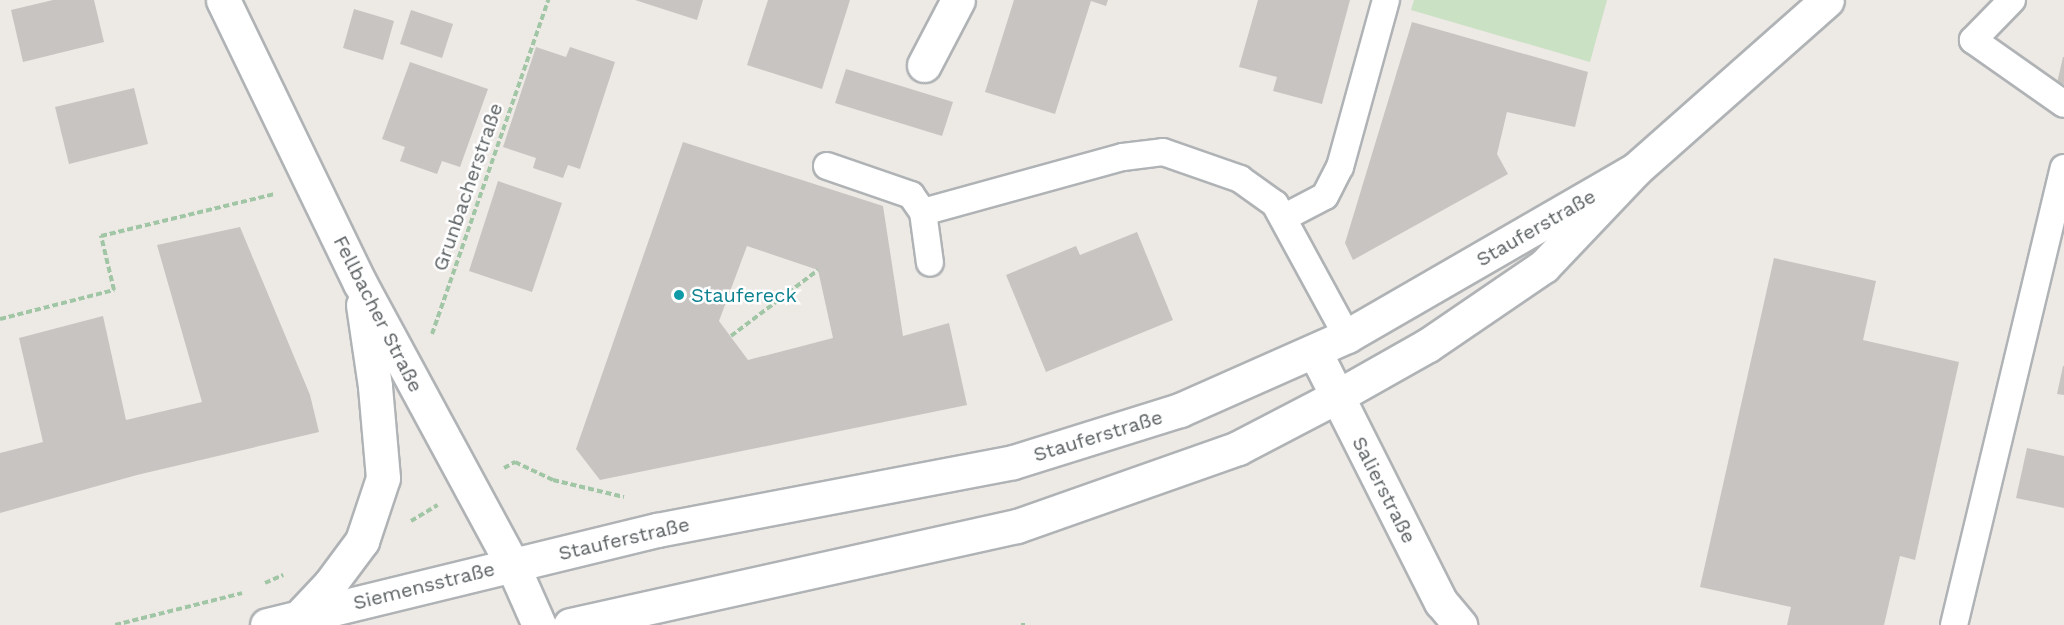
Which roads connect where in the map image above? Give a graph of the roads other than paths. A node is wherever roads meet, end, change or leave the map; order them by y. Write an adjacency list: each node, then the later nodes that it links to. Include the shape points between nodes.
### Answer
1 (223, 0): 14 (main road, Fellbacher Straße)
2 (958, 0): 6 (main road)
3 (1386, 0): 12 (lane, via 1340,167 1325,196)
4 (1827, 0): 10 (main road, Stauferstraße)
5 (2012, 0): 7 (lane, via 1973,40)
6 (924, 65)
7 (2064, 104)
8 (827, 166): 11 (lane, via 911,195)
9 (2064, 168): 24 (lane)
10 (1635, 170): 15 (main road, Stauferstraße); 17 (main road, Stauferstraße, via 1544,266 1428,345)
11 (923, 212): 12 (lane, via 1123,157 1163,152 1240,178 1275,204); 13 (lane)
12 (1283, 219): 15 (lane)
13 (930, 263)
14 (360, 283): 18 (main road, Fellbacher Straße); 19 (main road, via 383,478 362,542)
15 (1347, 336): 16 (main road, Stauferstraße)
16 (1315, 352): 17 (main road, Salierstraße); 18 (main road, Stauferstraße, via 1180,410 1013,462 657,530)
17 (1336, 398): 20 (main road, Salierstraße); 23 (main road, Stauferstraße, via 1238,448 1017,526)
18 (512, 564): 19 (main road, Siemensstraße); 22 (main road, Fellbacher Straße)
19 (299, 617): 21 (main road, Siemensstraße)
20 (1442, 617)
21 (267, 625)
22 (538, 625)
23 (570, 625)
24 (1954, 625)

